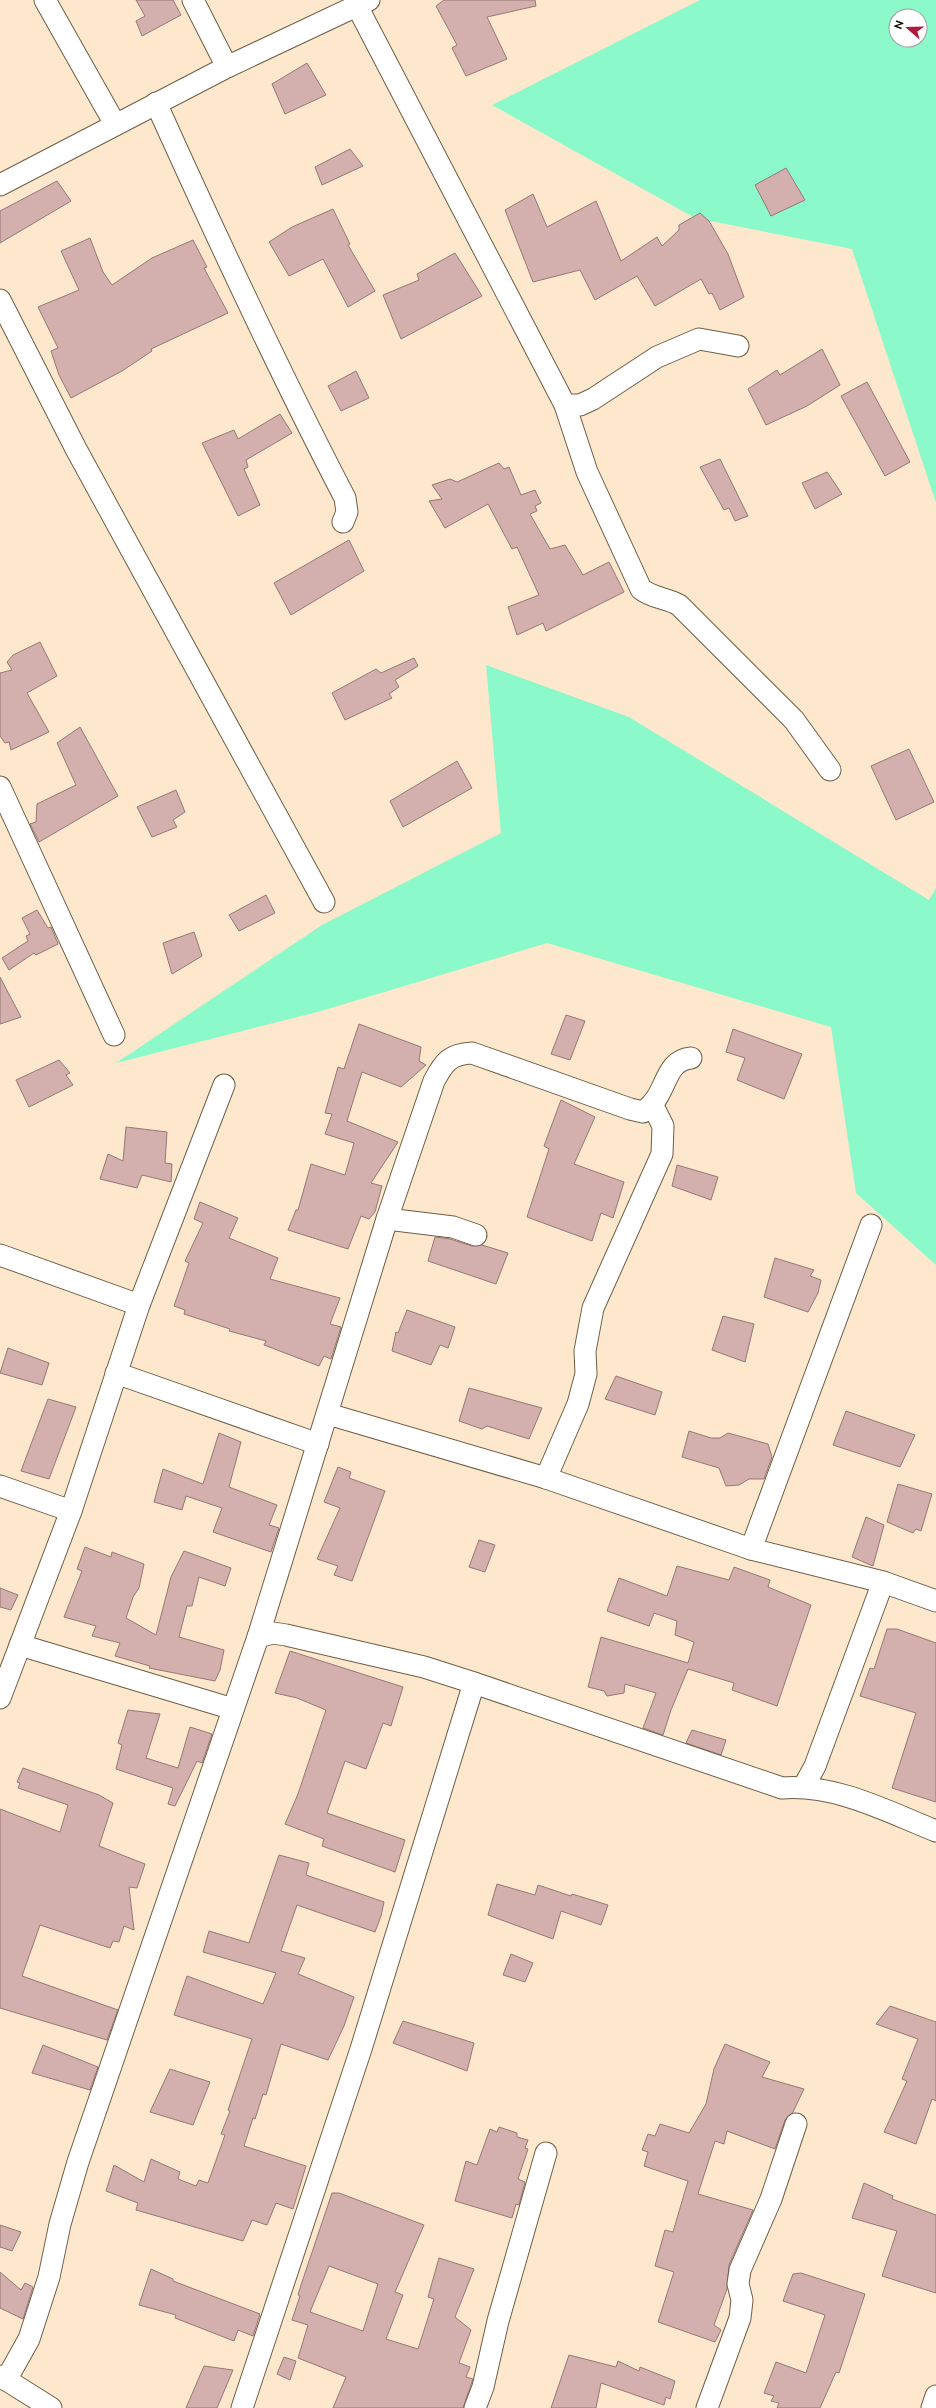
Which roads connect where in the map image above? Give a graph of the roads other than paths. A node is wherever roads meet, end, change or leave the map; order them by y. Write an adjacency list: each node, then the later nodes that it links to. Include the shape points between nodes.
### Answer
1 (46, 0): 6 (street)
2 (193, 0): 4 (street)
3 (363, 3): 4 (street); 10 (street)
4 (227, 67): 5 (street)
5 (156, 103): 6 (street); 11 (street, via 284,382 345,498 347,512)
6 (115, 124): 7 (street)
7 (0, 185)
8 (0, 300): 14 (street, via 76,449)
9 (738, 346): 10 (street, via 699,339 657,357 580,405)
10 (565, 405): 12 (street, via 587,472 641,589 679,605 794,720)
11 (343, 522)
12 (830, 770)
13 (1, 791): 15 (street)
14 (324, 902)
15 (114, 1035)
16 (691, 1058): 18 (street, via 681,1059 673,1065)
17 (224, 1085): 23 (street)
18 (653, 1106): 19 (street, via 643,1112 630,1109 472,1053 457,1054 442,1065 434,1081); 27 (street, via 663,1126 662,1154 593,1308 585,1351 586,1374 578,1404)
19 (387, 1219): 21 (street, via 453,1227); 25 (street)
20 (871, 1225): 30 (street)
21 (476, 1235)
22 (0, 1255): 23 (street)
23 (139, 1305): 24 (street)
24 (116, 1374): 26 (street); 29 (street)
25 (328, 1414): 26 (street); 27 (street)
26 (318, 1444): 33 (street)
27 (546, 1478): 30 (street)
28 (0, 1486): 29 (street)
29 (71, 1511): 34 (street)
30 (751, 1548): 31 (street)
31 (883, 1582): 32 (street); 38 (street, via 815,1766)
32 (936, 1601)
33 (258, 1637): 35 (street, via 273,1633 286,1635 424,1667); 37 (street)
34 (20, 1646): 36 (street); 37 (street)
35 (474, 1683): 38 (street, via 782,1788); 45 (street, via 361,2049)
36 (0, 1698)
37 (233, 1709): 42 (street, via 78,2162 60,2224 49,2277 29,2339)
38 (804, 1786): 39 (street, via 842,1794)
39 (936, 1831)
40 (796, 2124): 47 (street, via 772,2199 740,2270 740,2318)
41 (546, 2153): 46 (street, via 496,2328 483,2387)
42 (3, 2378): 44 (street)
43 (936, 2396): 48 (street)
44 (51, 2408)
45 (242, 2408)
46 (475, 2408)
47 (707, 2408)
48 (932, 2408)

